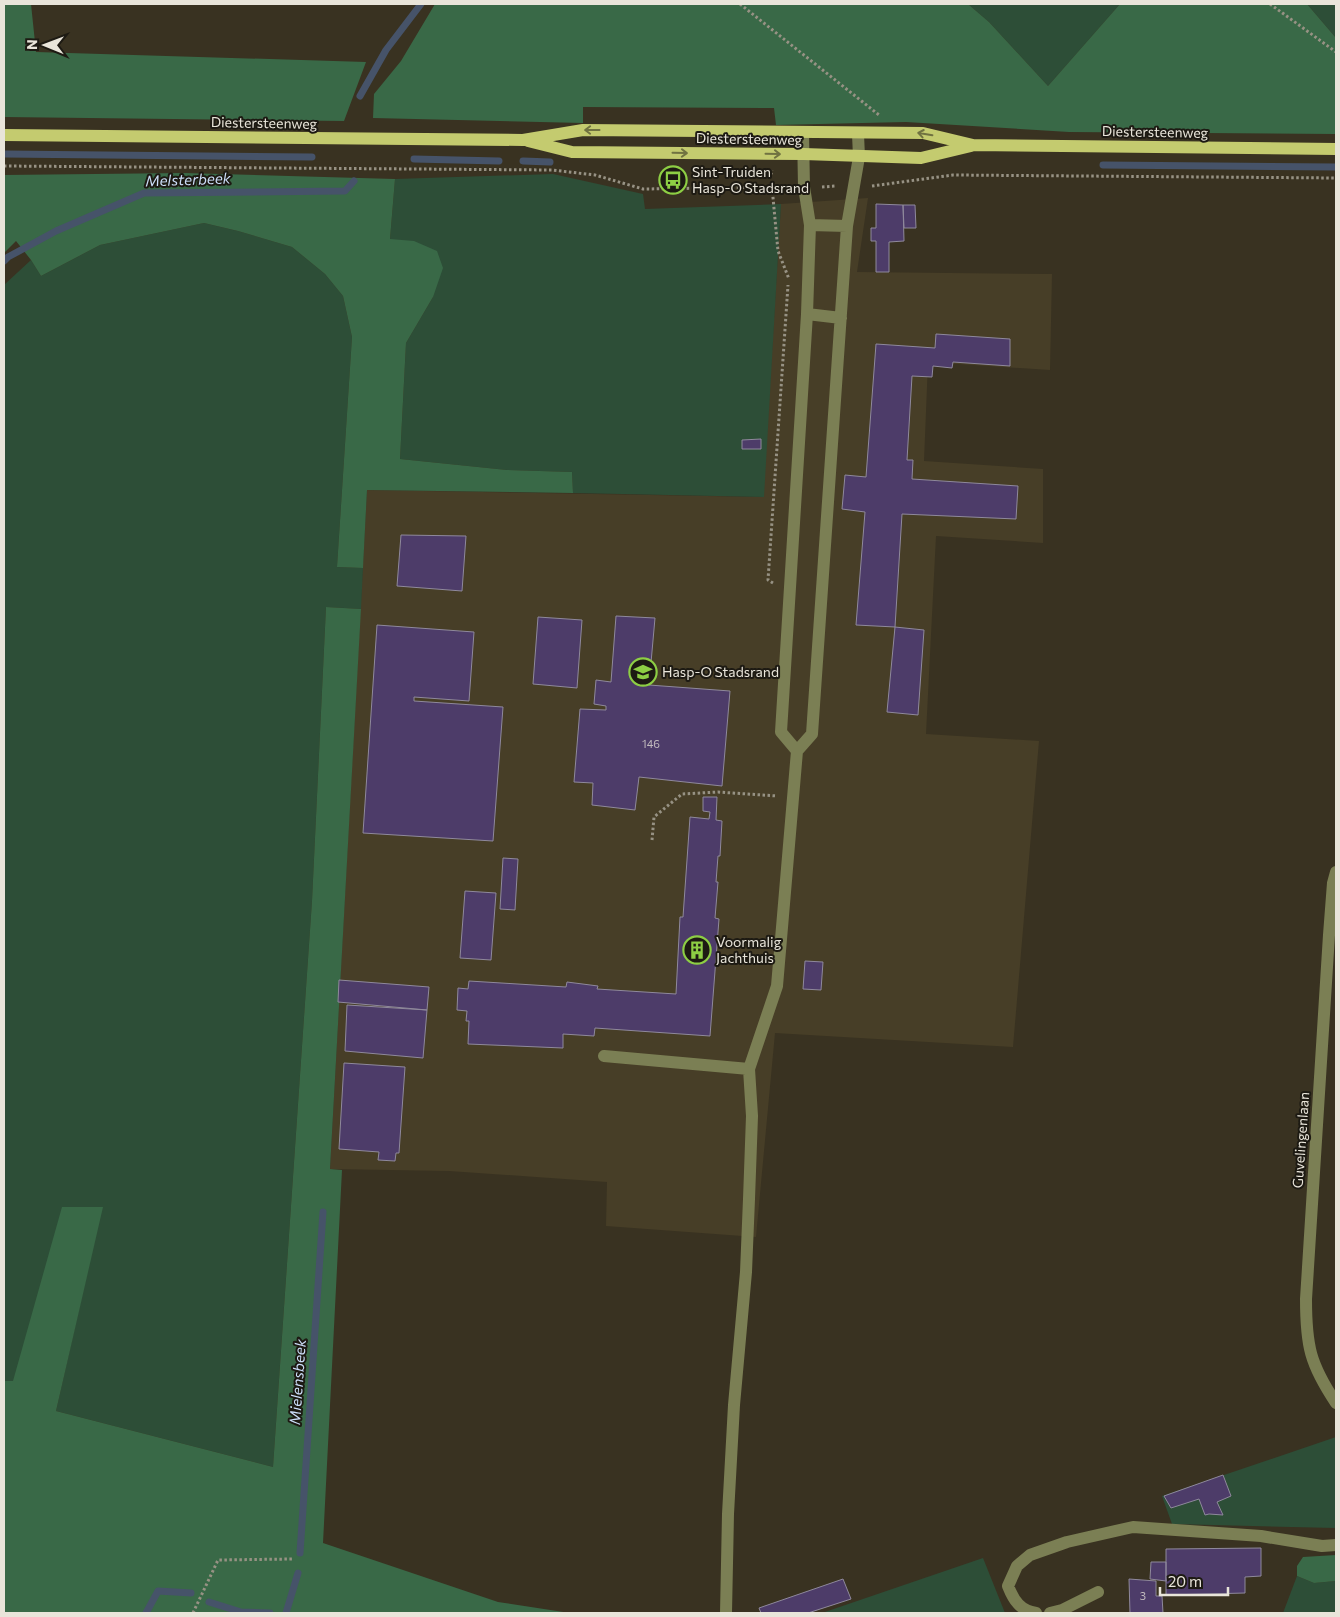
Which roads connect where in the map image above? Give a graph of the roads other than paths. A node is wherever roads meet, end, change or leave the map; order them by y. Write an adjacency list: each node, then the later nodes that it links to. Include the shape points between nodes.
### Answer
1 (803, 132): 2 (main road, Diestersteenweg); 4 (main road, Diestersteenweg, one-way to 4, via 583,130); 7 (street)
2 (858, 134): 5 (main road, Diestersteenweg, one-way to 2, via 923,133); 8 (street)
3 (4, 135): 4 (main road, Diestersteenweg)
4 (524, 140): 7 (main road, Diestersteenweg, one-way to 7, via 572,152)
5 (973, 145): 6 (main road, Diestersteenweg); 8 (main road, Diestersteenweg, via 921,158)
6 (1336, 150)
7 (804, 154): 8 (main road, Diestersteenweg); 9 (street, via 804,187)
8 (859, 157): 10 (street)
9 (810, 225): 10 (street); 11 (street)
10 (847, 226): 12 (street)
11 (807, 314): 12 (street); 13 (street, via 781,732)
12 (841, 318): 13 (street, via 812,734)
13 (796, 751): 16 (street, via 777,986)
14 (1336, 872): 17 (street, Guvelingenlaan, via 1306,1323 1313,1363)
15 (604, 1056): 16 (street)
16 (750, 1069): 20 (street, via 752,1116 746,1272 734,1405)
17 (1336, 1403)
18 (1336, 1545): 21 (street, via 1133,1527 1093,1535 1030,1556 1016,1566 1008,1586 1014,1601 1026,1611)
19 (1098, 1592): 22 (street)
20 (726, 1613)
21 (1036, 1613)
22 (1050, 1613)

